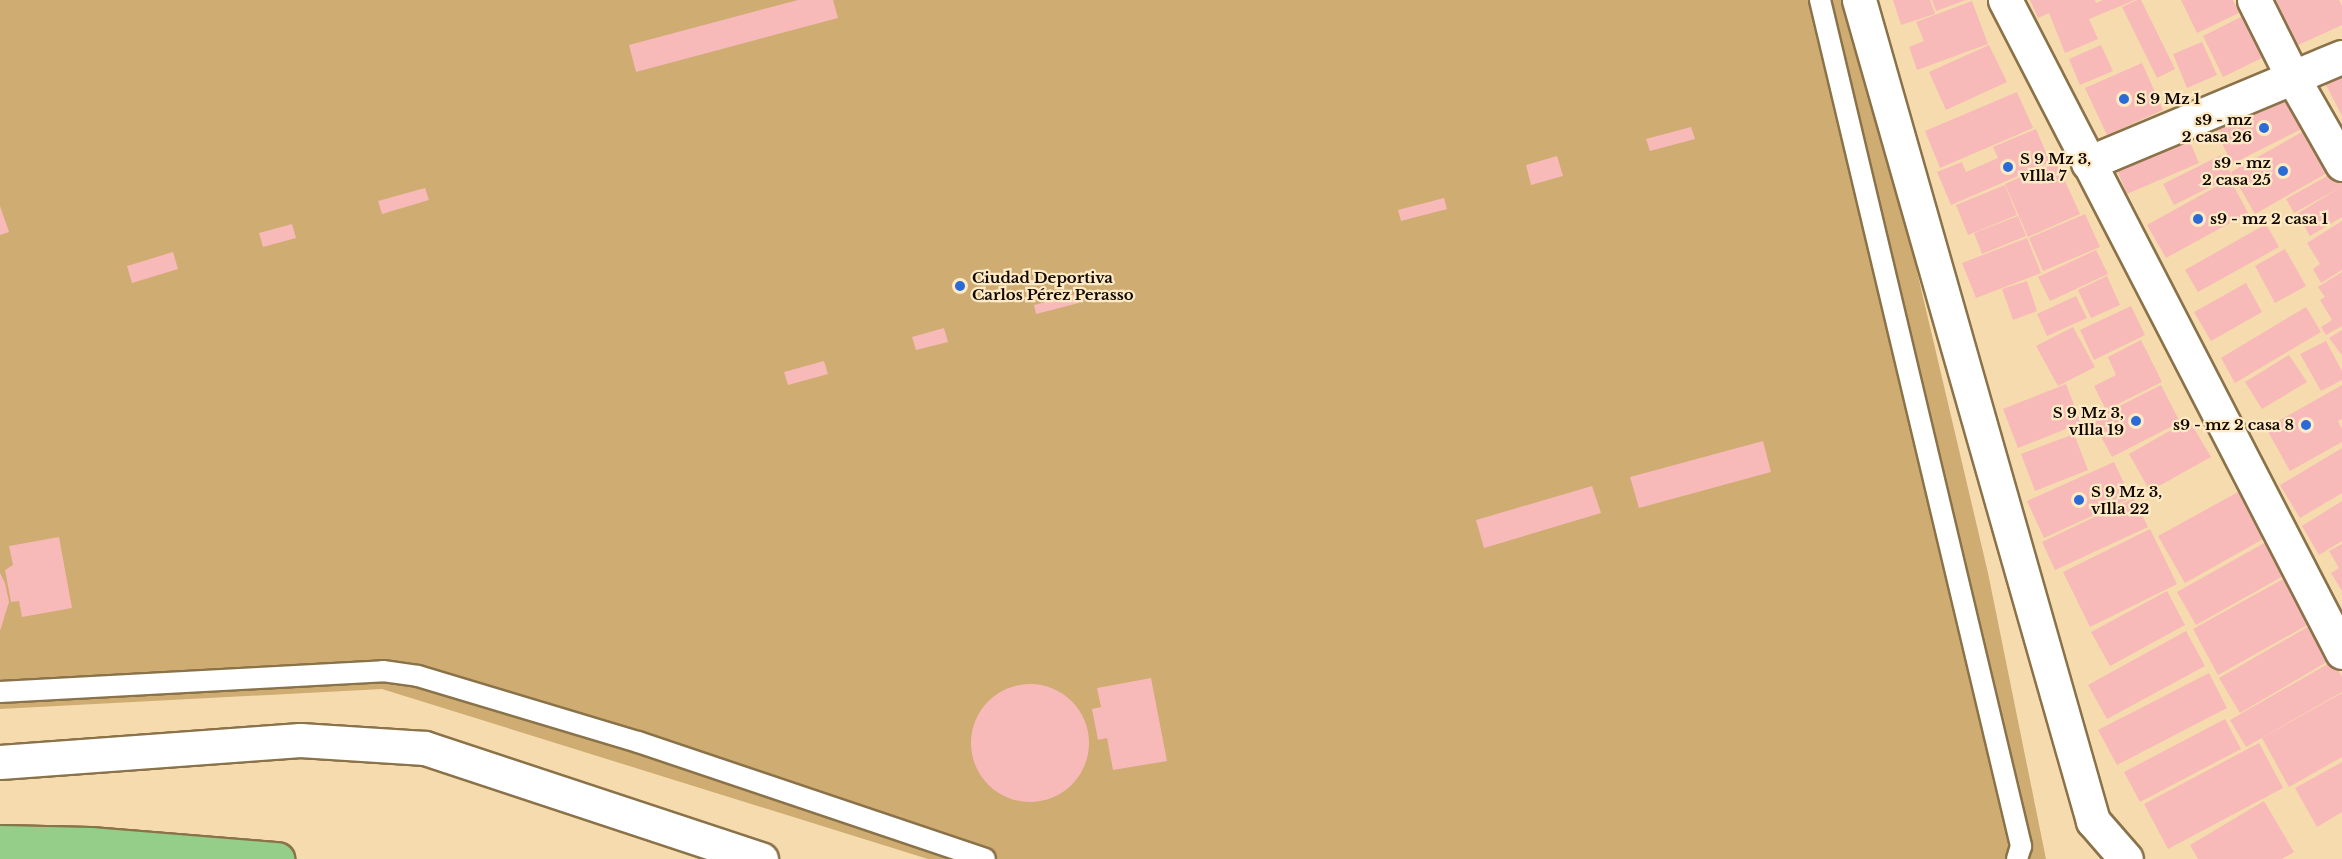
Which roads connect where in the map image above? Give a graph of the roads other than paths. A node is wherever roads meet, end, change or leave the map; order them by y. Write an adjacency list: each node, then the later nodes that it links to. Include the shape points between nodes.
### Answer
1 (1820, 0): 17 (lane, via 2021,846)
2 (1859, 0): 12 (street)
3 (2005, 0): 7 (street)
4 (2254, 0): 6 (street)
5 (2342, 57): 6 (street)
6 (2293, 78): 7 (street); 8 (street)
7 (2088, 163): 9 (street)
8 (2342, 164)
9 (2342, 652)
10 (0, 692): 16 (lane, via 383,671 418,676 638,742)
11 (0, 762): 15 (street, via 300,740 425,748)
12 (2092, 821): 18 (street); 19 (street)
13 (0, 843): 14 (main road, via 90,844)
14 (277, 859)
15 (761, 859)
16 (985, 859)
17 (2017, 859)
18 (2093, 859)
19 (2126, 859)

